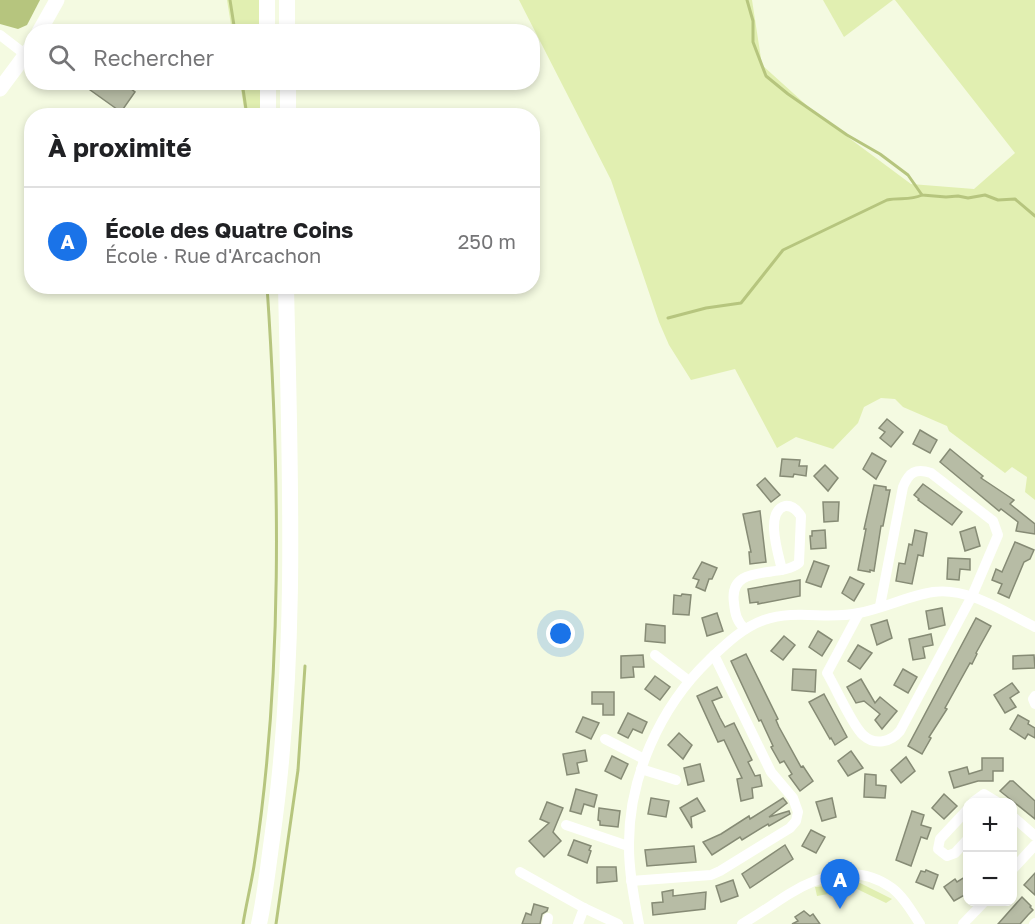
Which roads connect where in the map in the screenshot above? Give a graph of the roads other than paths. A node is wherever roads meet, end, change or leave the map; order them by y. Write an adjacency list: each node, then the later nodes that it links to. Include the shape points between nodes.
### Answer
1 (57, 0): 4 (street)
2 (267, 0): 5 (main road)
3 (287, 0): 6 (main road)
4 (44, 24)
5 (267, 24)
6 (287, 24)
7 (0, 36): 8 (street)
8 (24, 48)
9 (24, 57): 10 (street)
10 (0, 90)
11 (268, 90): 13 (main road)
12 (288, 90): 14 (main road)
13 (268, 108)
14 (288, 108)
15 (285, 294): 42 (main road, via 291,515 288,668 276,811)
16 (782, 570): 16 (street, via 792,569 800,556 801,516 785,506 773,523); 21 (street, via 752,575 737,584 733,599 739,623)
17 (972, 596): 18 (street, via 936,592); 18 (street, via 998,535 997,527 923,470 910,474 903,487); 19 (street, via 900,730 895,737 879,742 864,736 827,673); 20 (street)
18 (880, 606): 19 (street)
19 (860, 613): 21 (street, via 786,615)
20 (1035, 627)
21 (745, 629): 22 (street)
22 (714, 655): 24 (street); 39 (street, via 771,772 793,798 798,812 796,821 711,875)
23 (655, 656): 24 (street)
24 (689, 681): 28 (street, via 664,717)
25 (1035, 696): 26 (street)
26 (1035, 704)
27 (604, 739): 28 (street)
28 (643, 764): 29 (street); 36 (street)
29 (676, 780)
30 (963, 814): 34 (street, via 940,839 938,849 947,856)
31 (1017, 820): 33 (street)
32 (566, 825): 36 (street)
33 (1035, 836)
34 (963, 844)
35 (1035, 844): 37 (street)
36 (628, 846): 39 (street)
37 (1017, 864)
38 (520, 872): 41 (street)
39 (631, 881): 45 (street)
40 (980, 906): 48 (street)
41 (584, 908): 43 (street); 44 (street)
42 (259, 924)
43 (578, 924)
44 (618, 924)
45 (639, 924)
46 (742, 924): 47 (street, via 818,878 844,873 869,877 892,889)
47 (920, 924)
48 (963, 924)

